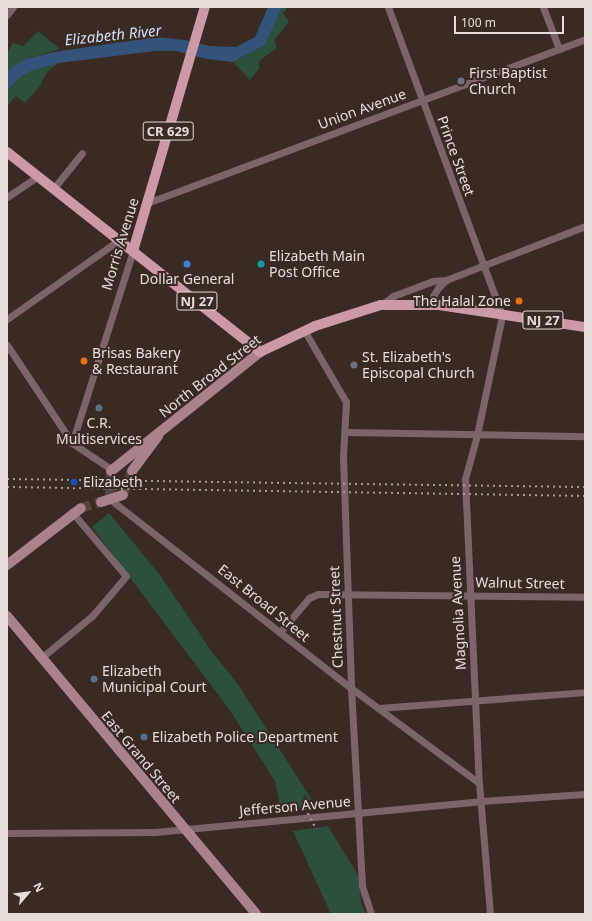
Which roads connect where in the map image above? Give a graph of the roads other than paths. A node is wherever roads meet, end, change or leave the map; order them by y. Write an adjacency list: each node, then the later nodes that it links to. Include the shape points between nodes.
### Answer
1 (13, 7): 5 (street)
2 (205, 7): 14 (main road, Morris Avenue / CR 629)
3 (388, 7): 8 (street, Prince Street)
4 (543, 7): 7 (street)
5 (7, 15)
6 (585, 39): 7 (street, Union Avenue)
7 (559, 49): 8 (street, Union Avenue)
8 (422, 101): 14 (street, Union Avenue); 18 (street, Prince Street)
9 (7, 152): 11 (main road, NJ 27)
10 (82, 153): 12 (street)
11 (38, 176): 12 (main road, NJ 27); 13 (street)
12 (53, 189): 16 (main road, NJ 27)
13 (7, 197)
14 (147, 203): 17 (main road, Morris Avenue / CR 629)
15 (585, 226): 18 (street)
16 (119, 240): 17 (main road, NJ 27); 23 (street)
17 (133, 251): 27 (main road, NJ 27); 32 (street, Morris Avenue)
18 (483, 266): 19 (street); 22 (street, Prince Street)
19 (446, 280): 20 (street, via 433,296); 21 (street, via 433,281 394,296)
20 (433, 304): 21 (main road, North Broad Street / NJ 27); 22 (main road, North Broad Street / NJ 27)
21 (381, 305): 25 (main road, North Broad Street / NJ 27)
22 (501, 314): 24 (main road, North Broad Street / NJ 27); 29 (street, Magnolia Avenue)
23 (7, 318)
24 (585, 327)
25 (304, 330): 27 (main road, North Broad Street / NJ 27); 28 (street, Chestnut Street, via 346,402)
26 (7, 345): 32 (street)
27 (260, 352): 30 (street, North Broad Street)
28 (346, 432): 29 (street); 39 (street, Chestnut Street, via 343,456)
29 (477, 434): 31 (street); 40 (street, Magnolia Avenue, via 464,479)
30 (158, 435): 33 (street, North Broad Street, via 145,442); 34 (street, North Broad Street)
31 (585, 436)
32 (72, 443): 33 (street)
33 (111, 470)
34 (132, 471)
35 (123, 495): 36 (street)
36 (107, 499): 43 (street, East Broad Street)
37 (76, 510): 38 (street); 44 (street, via 126,576 92,616)
38 (9, 560)
39 (347, 593): 40 (street, Walnut Street); 43 (street, Walnut Street, via 313,595); 45 (street, Chestnut Street)
40 (471, 594): 41 (street, Walnut Street); 47 (street, Magnolia Avenue)
41 (585, 597)
42 (7, 616): 44 (street, East Grand Street)
43 (280, 632): 45 (street, East Broad Street)
44 (41, 658): 53 (street, East Grand Street)
45 (351, 688): 48 (street, East Broad Street); 52 (street, Chestnut Street)
46 (585, 692): 47 (street)
47 (476, 700): 48 (street); 49 (street, Magnolia Avenue)
48 (379, 708): 49 (street, East Broad Street)
49 (479, 783): 51 (street, Magnolia Avenue)
50 (585, 794): 51 (street, Jefferson Avenue)
51 (481, 801): 52 (street, Jefferson Avenue); 57 (street, Magnolia Avenue)
52 (358, 814): 53 (street, Jefferson Avenue); 56 (street, Chestnut Street, via 362,886)
53 (184, 829): 54 (street, Jefferson Avenue); 55 (street, East Grand Street)
54 (7, 833)
55 (256, 914)
56 (371, 914)
57 (490, 914)

